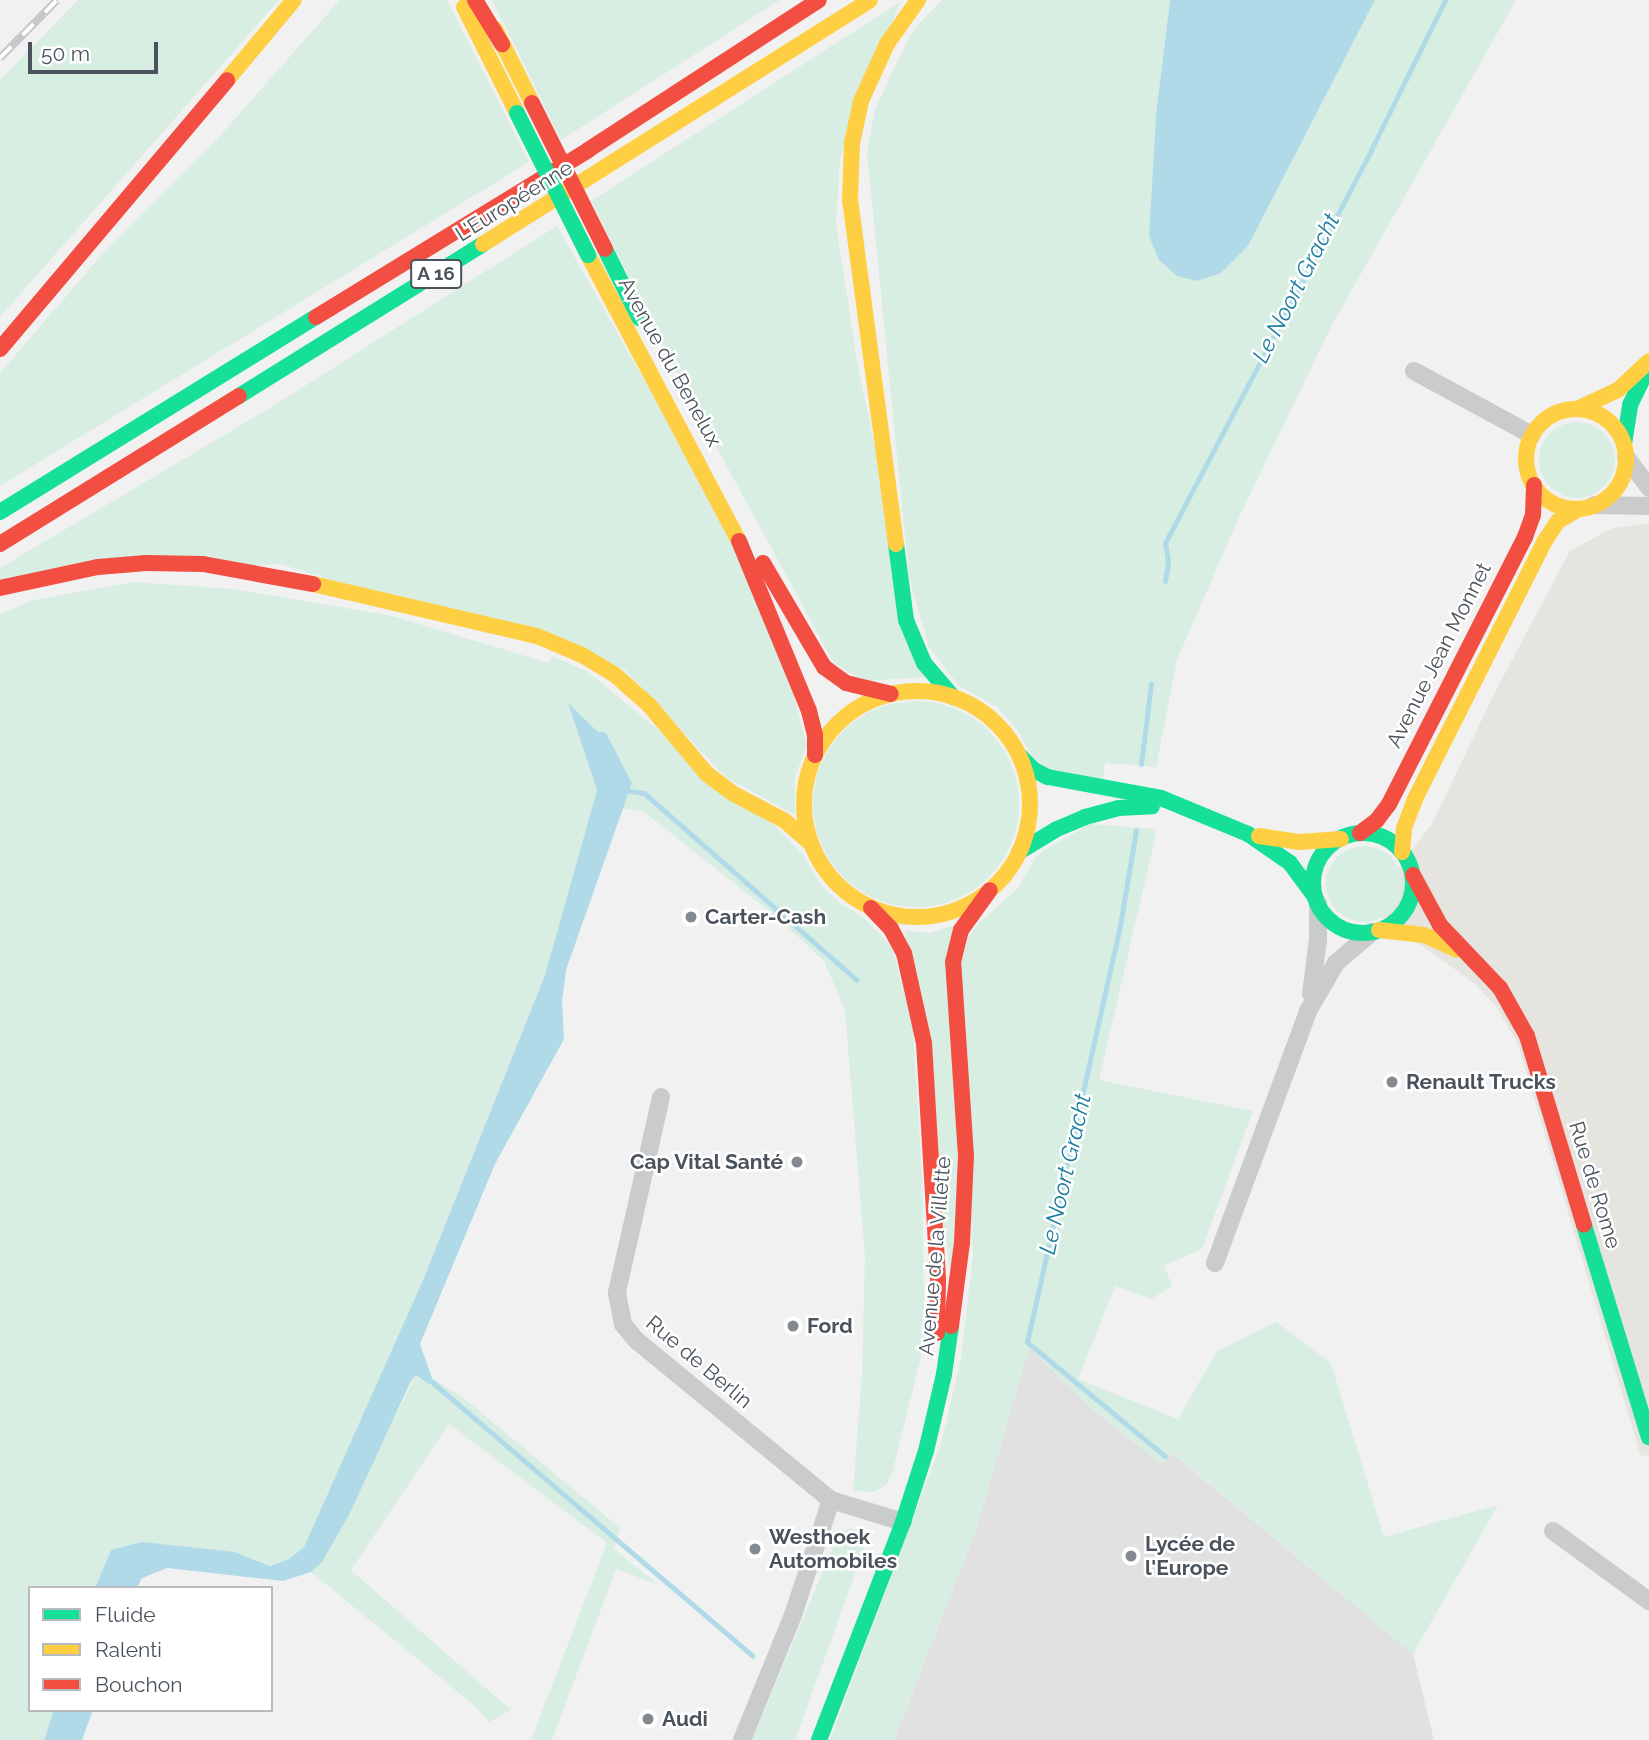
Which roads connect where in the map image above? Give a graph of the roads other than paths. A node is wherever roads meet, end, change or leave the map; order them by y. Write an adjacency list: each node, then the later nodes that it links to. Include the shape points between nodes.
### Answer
1 (294, 0): 10 (main road)
2 (312, 0): 10 (main road, via 192,140)
3 (461, 0): 28 (main road, Avenue du Benelux, bridge, via 588,255 733,526 809,711)
4 (475, 0): 9 (main road)
5 (481, 0): 9 (main road, Avenue du Benelux)
6 (819, 0): 22 (main road, L'Européenne / A 16, via 588,149)
7 (870, 0): 23 (main road, L'Européenne / A 16)
8 (918, 0): 26 (main road, via 887,44 861,101 852,143 850,201 905,620 924,663)
9 (502, 44): 25 (main road, Avenue du Benelux, bridge, via 736,511 818,659 838,679)
10 (59, 279): 11 (main road)
11 (0, 349)
12 (1649, 361): 15 (main road, via 1618,390)
13 (1649, 368): 17 (main road, via 1630,405)
14 (1414, 371): 16 (street)
15 (1577, 409): 16 (main road, via 1549,417); 17 (main road, via 1603,416 1615,426)
16 (1532, 435): 18 (main road, via 1526,462)
17 (1625, 451): 19 (street); 21 (main road, via 1618,486)
18 (1534, 485): 21 (main road, via 1553,503); 30 (main road, Avenue Jean Monnet, via 1533,515 1525,537 1389,804)
19 (1649, 488)
20 (1649, 506): 21 (street)
21 (1587, 507): 35 (main road, Avenue Jean Monnet, via 1558,521 1544,542 1415,799 1404,828)
22 (0, 512)
23 (0, 544)
24 (0, 588): 33 (main road, via 115,565 218,566 537,636 582,654 614,674 649,705 714,780 785,821)
25 (891, 694): 26 (main road, via 923,691); 28 (main road, via 844,718)
26 (953, 697): 27 (main road, via 989,718)
27 (1018, 754): 29 (main road, via 1048,777 1161,798); 34 (main road, via 1030,800)
28 (815, 755): 33 (main road, via 804,795)
29 (1192, 810): 31 (main road); 34 (main road, via 1138,806 1108,810 1057,828)
30 (1360, 833): 32 (main road); 35 (main road, via 1385,838)
31 (1248, 834): 32 (main road, via 1299,842); 38 (main road, via 1290,863)
32 (1341, 839): 38 (main road, via 1318,863 1313,881)
33 (810, 843): 39 (main road, via 832,879)
34 (1019, 852): 37 (main road)
35 (1402, 852): 36 (main road)
36 (1413, 875): 40 (main road, via 1406,909); 41 (main road, Rue de Rome, via 1435,917)
37 (990, 890): 39 (main road, via 959,909 930,916 900,916); 47 (main road, Avenue de la Villette, via 961,930 954,950 966,1128 963,1234 954,1317 941,1391)
38 (1316, 900): 40 (main road, via 1326,916 1342,928); 42 (street, via 1316,961)
39 (871, 908): 47 (main road, Avenue de la Villette, via 891,929 904,953 920,1017 928,1079 938,1280 933,1364)
40 (1376, 931): 41 (main road, Rue de Rome, via 1424,935); 42 (street, via 1336,963)
41 (1472, 959): 45 (main road, Rue de Rome, via 1506,996 1527,1036)
42 (1308, 1011): 44 (street)
43 (661, 1097): 46 (street, Rue de Berlin, via 619,1282 620,1318 636,1340)
44 (1214, 1263)
45 (1649, 1437)
46 (831, 1500): 47 (street, Rue de Berlin); 50 (street, via 793,1615)
47 (895, 1520): 51 (main road, Avenue de la Villette, via 840,1646); 52 (main road, Avenue de la Villette)
48 (1553, 1531): 49 (street)
49 (1649, 1601)
50 (742, 1740)
51 (809, 1740)
52 (819, 1740)

